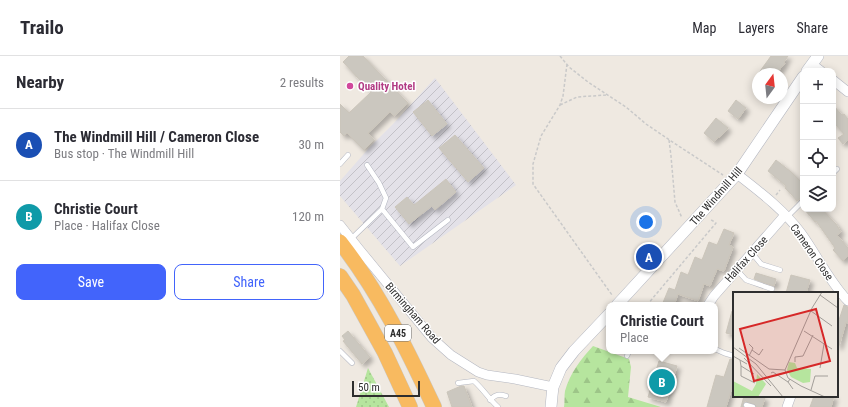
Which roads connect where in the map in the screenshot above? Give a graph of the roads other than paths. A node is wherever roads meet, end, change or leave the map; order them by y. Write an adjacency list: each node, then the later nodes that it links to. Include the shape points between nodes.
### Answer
1 (800, 81): 7 (street, The Windmill Hill)
2 (836, 82): 3 (street)
3 (848, 92)
4 (348, 155): 5 (lane)
5 (340, 164)
6 (368, 164): 9 (lane, via 386,198)
7 (734, 177): 10 (street, Cameron Close, via 763,194); 22 (street, The Windmill Hill)
8 (800, 204): 10 (lane)
9 (382, 210): 11 (lane, via 413,247); 13 (lane)
10 (786, 216): 14 (street, Halifax Close); 19 (street, Cameron Close, via 800,232)
11 (448, 220)
12 (340, 225): 13 (street, Birmingham Road)
13 (346, 241): 30 (street, Birmingham Road, via 432,338 451,355 487,375); 36 (highway, Birmingham Road / A45, via 405,346)
14 (752, 253): 15 (street, Halifax Close); 16 (lane, via 761,264)
15 (736, 270): 18 (lane, via 746,280); 23 (street, Halifax Close)
16 (780, 270)
17 (340, 276): 35 (highway, A45, via 385,353)
18 (772, 289)
19 (837, 292)
20 (838, 293): 21 (street, Cameron Close)
21 (848, 301)
22 (621, 302)
23 (710, 302)
24 (606, 317): 30 (street, via 561,368)
25 (718, 350): 27 (lane)
26 (340, 351): 28 (lane)
27 (733, 356)
28 (352, 363)
29 (458, 383): 33 (lane, via 474,381)
30 (554, 387): 38 (street)
31 (506, 396): 33 (lane, via 500,394)
32 (791, 397): 40 (street)
33 (490, 400): 37 (lane)
34 (746, 405): 39 (lane)
35 (410, 407)
36 (434, 407)
37 (498, 407)
38 (552, 407)
39 (753, 407)
40 (788, 407)

